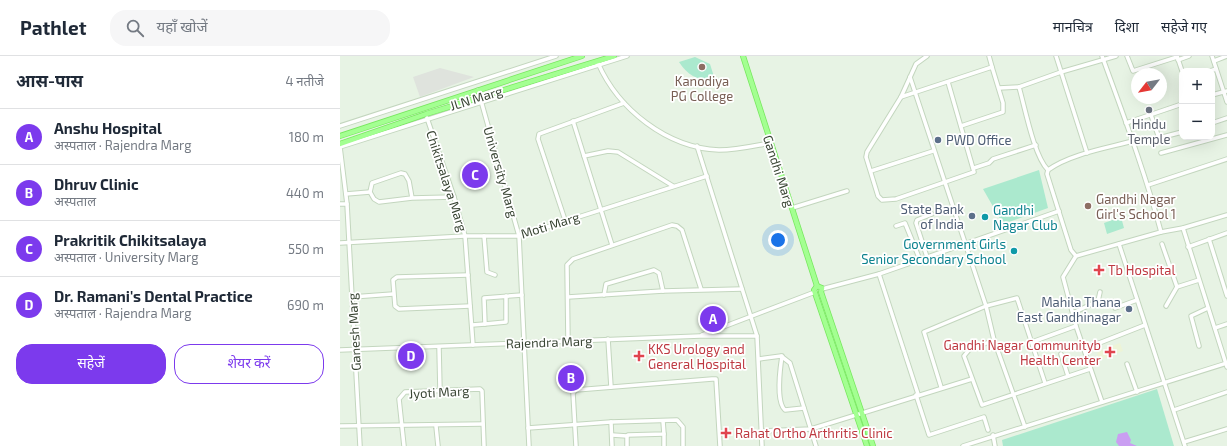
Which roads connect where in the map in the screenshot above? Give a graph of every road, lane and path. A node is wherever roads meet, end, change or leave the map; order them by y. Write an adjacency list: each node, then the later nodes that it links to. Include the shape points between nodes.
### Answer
1 (556, 56): 41 (street)
2 (582, 56): 26 (main road, JLN Marg)
3 (614, 56): 17 (main road, JLN Marg)
4 (627, 56): 17 (street)
5 (743, 56): 47 (main road, Gandhi Marg)
6 (927, 56): 22 (street, via 916,64)
7 (989, 56): 18 (street)
8 (1056, 56): 21 (street)
9 (1116, 56): 14 (street)
10 (1127, 56): 15 (street, via 1133,71)
11 (1189, 56): 15 (street)
12 (1212, 56): 16 (street)
13 (1227, 56): 16 (street)
14 (1103, 58): 21 (street); 40 (street)
15 (1177, 58): 19 (street)
16 (1214, 61): 20 (street)
17 (599, 63): 31 (main road, JLN Marg); 33 (street)
18 (992, 67): 23 (street); 25 (street)
19 (1181, 68)
20 (1216, 69): 28 (street)
21 (1061, 72): 24 (street); 52 (street)
22 (910, 77): 27 (street); 30 (street)
23 (948, 82): 27 (street); 42 (street)
24 (1019, 87): 25 (street); 48 (street)
25 (999, 88): 42 (street, via 1003,112)
26 (478, 90): 31 (street, University Marg); 45 (main road, JLN Marg)
27 (915, 92): 30 (street); 51 (street)
28 (1225, 92): 29 (street); 32 (street)
29 (1215, 95)
30 (901, 97): 58 (street, via 867,152 866,157)
31 (480, 99): 36 (main road, JLN Marg); 82 (street, University Marg)
32 (1227, 102)
33 (624, 104): 38 (street); 50 (street, via 659,130)
34 (1179, 105): 35 (street)
35 (1151, 115): 40 (street); 43 (street, via 1159,138)
36 (426, 117): 49 (main road, JLN Marg); 66 (street, Chikitsalaya Marg)
37 (1227, 118): 39 (street)
38 (573, 121): 54 (street); 75 (street, via 539,134 538,139)
39 (1215, 122)
40 (1126, 123): 46 (street)
41 (340, 126)
42 (961, 126): 56 (street)
43 (1179, 133)
44 (1227, 135): 53 (street)
45 (340, 136)
46 (1132, 141): 52 (street); 61 (street)
47 (770, 143): 50 (street, via 739,150 717,150); 70 (main road, Gandhi Marg)
48 (1036, 144): 56 (street, via 993,158 989,163); 57 (street, via 1043,164)
49 (340, 145): 65 (street, Ganesh Marg)
50 (697, 146): 59 (street)
51 (934, 151): 58 (street); 60 (street)
52 (1086, 153): 57 (street)
53 (1161, 153)
54 (584, 156): 62 (street, via 608,151 618,152); 71 (street)
55 (1227, 159): 61 (street)
56 (974, 168): 60 (street, via 974,172)
57 (1048, 170): 72 (street, via 1047,174)
58 (871, 171): 60 (street, via 878,196 886,201)
59 (707, 176): 62 (street, Moti Marg); 100 (street)
60 (944, 183): 86 (street)
61 (1148, 185): 78 (street)
62 (673, 186): 71 (street, Moti Marg)
63 (847, 191): 70 (street)
64 (370, 192): 65 (street); 67 (street, via 379,202); 67 (street, via 372,183 401,173 405,174 409,181)
65 (346, 194): 69 (street, Ganesh Marg)
66 (454, 197): 67 (street); 80 (street, Chikitsalaya Marg)
67 (412, 198)
68 (340, 204): 69 (street)
69 (347, 204): 85 (street, Ganesh Marg)
70 (792, 208): 102 (main road, Gandhi Marg)
71 (601, 210): 75 (street, Moti Marg); 89 (street)
72 (1059, 211): 86 (street); 91 (street, via 1071,250)
73 (932, 214): 92 (street, via 917,220 916,223)
74 (1227, 215): 77 (street)
75 (565, 220): 82 (street, Moti Marg)
76 (896, 226): 93 (street, via 905,224)
77 (1183, 228): 78 (street); 90 (street)
78 (1161, 232): 87 (street)
79 (1227, 232): 83 (street)
80 (465, 236): 81 (street, Moti Marg); 85 (street, Moti Marg); 95 (street, Chikitsalaya Marg)
81 (484, 236): 82 (street, Moti Marg); 96 (street, via 487,272)
82 (519, 236): 105 (street, University Marg)
83 (1209, 239): 90 (street); 108 (street)
84 (340, 243): 85 (street, Moti Marg)
85 (349, 243): 109 (street, Ganesh Marg)
86 (965, 244): 92 (street); 113 (street)
87 (1119, 244): 91 (street); 111 (street)
88 (1162, 244): 98 (street)
89 (612, 245): 99 (street, via 677,226 682,230); 110 (street, via 569,262)
90 (1188, 247): 97 (street)
91 (1076, 256): 117 (street, via 1064,277)
92 (927, 257): 93 (street)
93 (920, 260): 94 (street)
94 (879, 274): 102 (street); 153 (street)
95 (468, 275): 104 (street, via 397,277 393,280); 112 (street, Chikitsalaya Marg)
96 (495, 275)
97 (1199, 280): 98 (street); 116 (street)
98 (1177, 287): 114 (street)
99 (700, 289): 100 (street); 101 (street)
100 (742, 289): 118 (street)
101 (663, 291): 106 (street); 106 (street, via 659,273 654,270 606,284)
102 (818, 291): 118 (street); 158 (main road); 159 (main road)
103 (1100, 292): 117 (street, via 1095,304)
104 (394, 294): 109 (street); 112 (street, via 395,306 399,309)
105 (522, 295): 107 (street); 131 (street, University Marg)
106 (604, 295): 110 (street)
107 (506, 296): 119 (street, via 506,322); 119 (street, via 484,298)
108 (1227, 296)
109 (352, 297): 137 (street, Ganesh Marg)
110 (568, 297): 129 (street)
111 (1137, 300): 115 (street); 122 (street)
112 (470, 306): 121 (street, Chikitsalaya Marg)
113 (986, 306): 128 (street); 130 (street, via 1017,298); 149 (street, via 924,332)
114 (1166, 306)
115 (1115, 308)
116 (1208, 308): 124 (street); 133 (street, via 1191,316)
117 (1072, 312): 123 (street)
118 (752, 316): 125 (street); 126 (street)
119 (485, 324): 121 (street)
120 (1227, 324): 124 (street)
121 (472, 325): 132 (street, Chikitsalaya Marg)
122 (1145, 325): 135 (street); 147 (street)
123 (1076, 326): 130 (street); 135 (street)
124 (1215, 328): 142 (street)
125 (700, 336): 126 (street, Rajendra Marg); 127 (street, Rajendra Marg)
126 (757, 336): 140 (street)
127 (608, 339): 129 (street, Rajendra Marg); 148 (street)
128 (994, 340): 145 (street, via 965,353); 154 (street)
129 (568, 341): 131 (street, Rajendra Marg)
130 (1032, 342): 146 (street)
131 (524, 343): 132 (street, Rajendra Marg); 169 (street, University Marg)
132 (473, 345): 134 (street, Rajendra Marg)
133 (1199, 346)
134 (439, 347): 137 (street, Rajendra Marg); 150 (street)
135 (1084, 348): 143 (street)
136 (340, 350): 137 (street, Rajendra Marg)
137 (355, 350): 165 (street, Ganesh Marg)
138 (1061, 354): 144 (street)
139 (782, 356): 140 (street); 156 (street, via 790,363); 156 (street, via 779,380 781,405 785,410)
140 (759, 359): 173 (street)
141 (1127, 364): 151 (street)
142 (1227, 364): 147 (street)
143 (1090, 369): 144 (street); 155 (street)
144 (1068, 376): 146 (street)
145 (972, 379): 149 (street); 154 (street, via 982,404)
146 (1045, 384): 154 (street)
147 (1164, 384): 151 (street); 157 (street)
148 (611, 386): 163 (street, via 574,391); 189 (street, via 716,379)
149 (941, 387): 153 (street)
150 (440, 391): 162 (street, Jyoti Marg, via 480,389); 166 (street, Jyoti Marg, via 405,392 399,399)
151 (1137, 392): 155 (street)
152 (1227, 392): 157 (street)
153 (917, 395): 158 (street); 172 (street, via 929,435 984,417)
154 (1015, 395): 168 (street)
155 (1102, 402): 168 (street)
156 (804, 408): 170 (street)
157 (1174, 410): 178 (street)
158 (862, 413): 159 (street); 193 (main road)
159 (857, 414): 170 (street); 192 (main road)
160 (663, 421): 161 (street); 174 (street); 188 (street, via 677,420 681,423)
161 (611, 422): 163 (street); 176 (street)
162 (483, 424): 167 (street); 182 (street)
163 (575, 425): 169 (street); 184 (street)
164 (340, 426): 165 (street)
165 (359, 426): 166 (street); 179 (street, Ganesh Marg)
166 (403, 426): 167 (street); 180 (street)
167 (436, 426): 181 (street)
168 (1025, 427): 175 (street)
169 (528, 428): 183 (street, University Marg)
170 (811, 429): 173 (street); 191 (street)
171 (1227, 429): 178 (street)
172 (988, 430)
173 (761, 431): 190 (street)
174 (664, 434): 177 (street); 187 (street)
175 (993, 435): 194 (street); 195 (street)
176 (612, 436): 177 (street); 185 (street)
177 (627, 436): 186 (street)
178 (1185, 444)
179 (360, 446)
180 (404, 446)
181 (438, 446)
182 (484, 446)
183 (529, 446)
184 (576, 446)
185 (612, 446)
186 (627, 446)
187 (664, 446)
188 (683, 446)
189 (720, 446)
190 (762, 446)
191 (816, 446)
192 (867, 446)
193 (873, 446)
194 (964, 446)
195 (995, 446)

